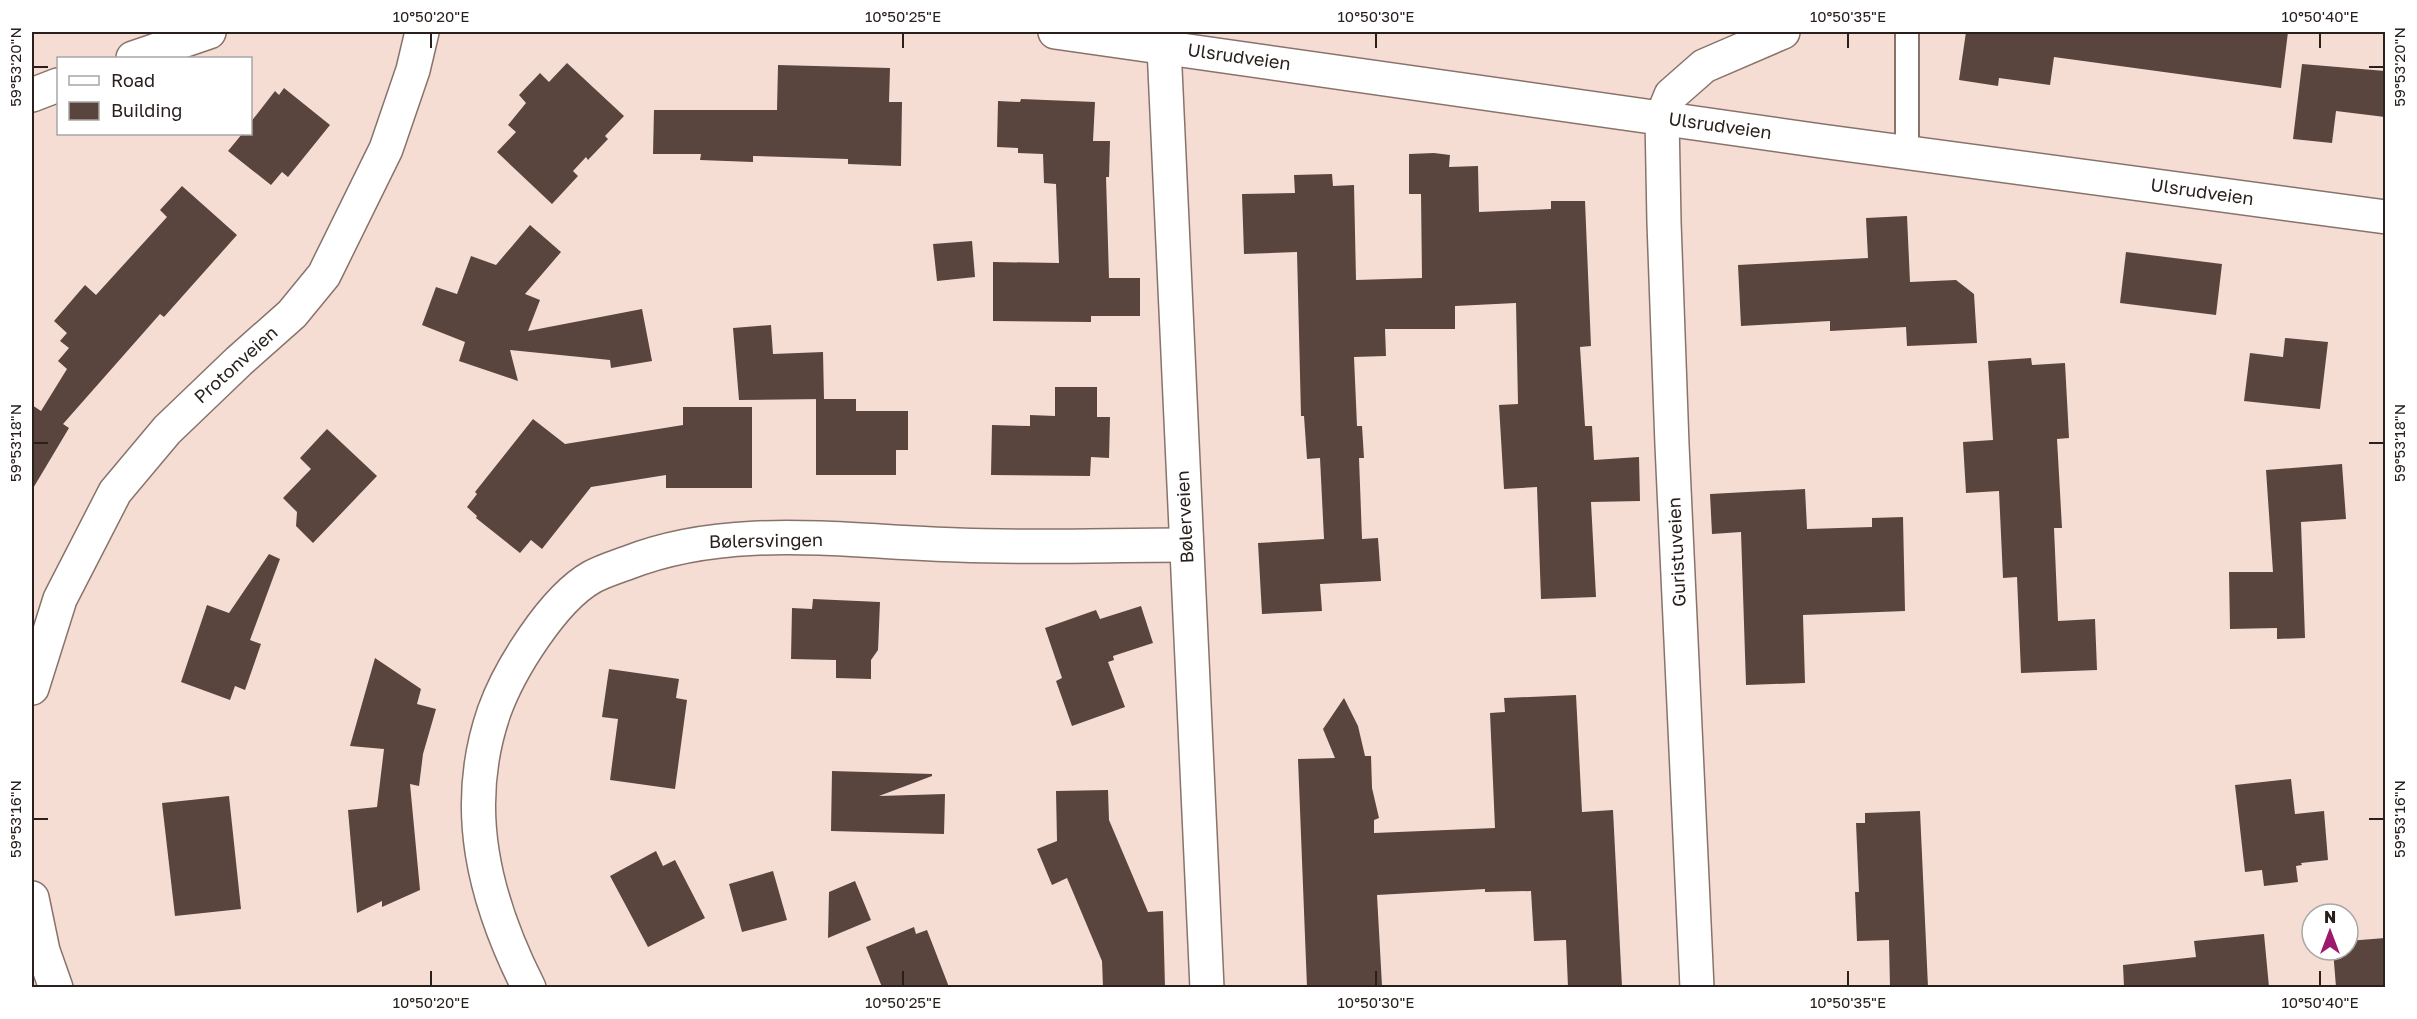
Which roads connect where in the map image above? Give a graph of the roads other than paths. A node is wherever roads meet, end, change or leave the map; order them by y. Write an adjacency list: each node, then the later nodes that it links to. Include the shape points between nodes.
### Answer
1 (209, 32): 7 (street)
2 (422, 32): 14 (street, Protonveien, via 414,70 386,149 324,275 292,314 167,430 115,492 60,600)
3 (1055, 32): 6 (street, Ulsrudveien)
4 (1783, 32): 10 (street, via 1704,66 1671,95)
5 (1907, 32): 11 (lane)
6 (1164, 47): 10 (street, Ulsrudveien); 13 (street, Bølerveien)
7 (136, 57)
8 (57, 85): 9 (street)
9 (32, 95)
10 (1662, 117): 11 (street, Ulsrudveien); 19 (street, Guristuveien)
11 (1907, 152): 12 (street, Ulsrudveien)
12 (2385, 217)
13 (1186, 545): 17 (street, Bølersvingen, via 958,545 748,538 655,552 592,576 565,597 519,658 501,693 487,734 477,786 479,831 494,909); 18 (street, Bølerveien)
14 (32, 688)
15 (32, 898): 16 (street, via 43,951)
16 (56, 987)
17 (529, 987)
18 (1207, 987)
19 (1696, 987)

